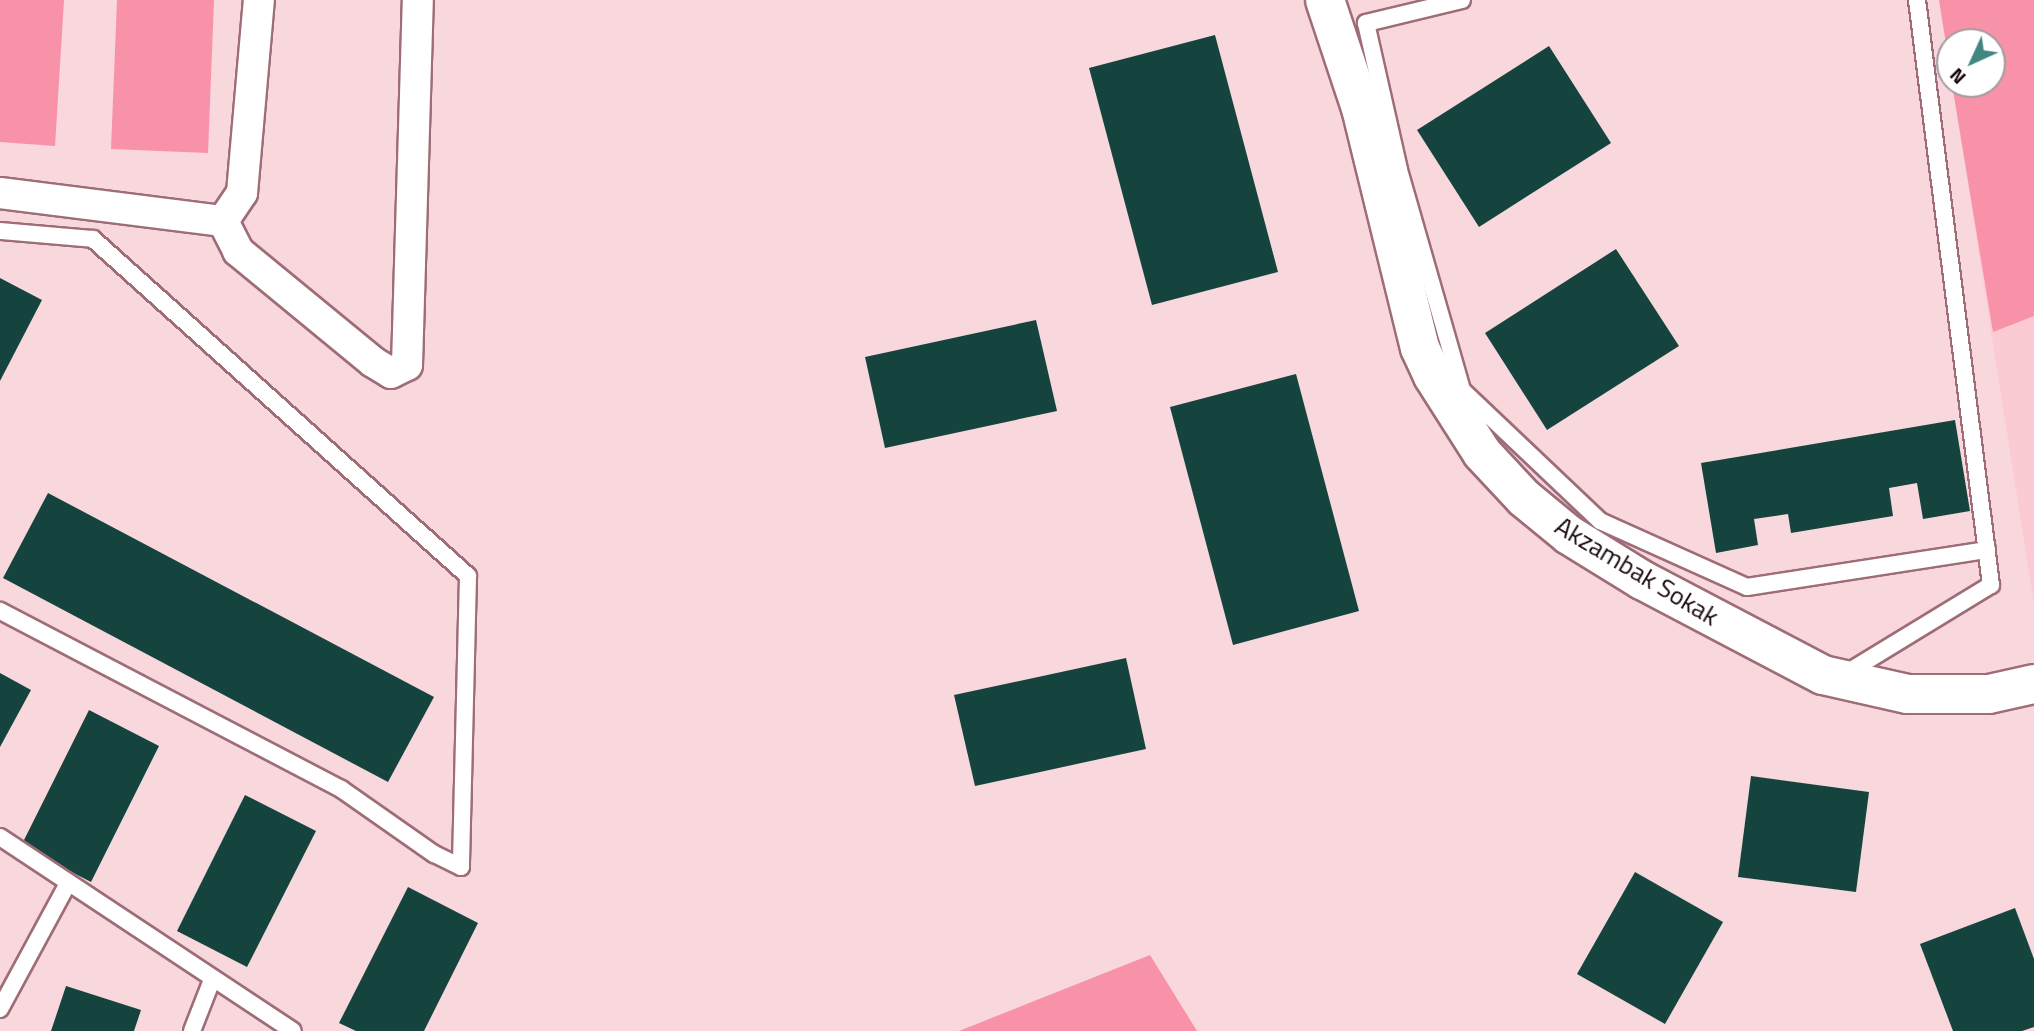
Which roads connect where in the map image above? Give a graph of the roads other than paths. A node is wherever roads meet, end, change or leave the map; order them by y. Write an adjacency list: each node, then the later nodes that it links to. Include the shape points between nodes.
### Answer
1 (259, 0): 7 (street, via 242,193)
2 (418, 0): 7 (street, via 407,365 391,373 373,362 238,251)
3 (1325, 0): 11 (street, Akzambak Sokak, via 1361,108 1420,348 1482,453 1524,498 1569,536 1653,586 1823,675)
4 (1462, 0): 9 (lane, via 1366,23 1399,170 1462,390 1600,521 1747,587)
5 (1917, 0): 9 (lane)
6 (0, 193): 7 (street)
7 (223, 221)
8 (0, 231): 10 (lane, via 93,239 468,576 461,867 434,854 341,789)
9 (1987, 550): 11 (lane, via 1991,585)
10 (0, 611)
11 (1838, 678): 12 (street, Akzambak Sokak, via 1907,694 1989,694)
12 (2034, 684)
13 (0, 837): 14 (lane)
14 (68, 883): 15 (lane); 16 (lane)
15 (212, 980): 17 (lane); 18 (lane)
16 (0, 1009)
17 (192, 1031)
18 (293, 1031)

